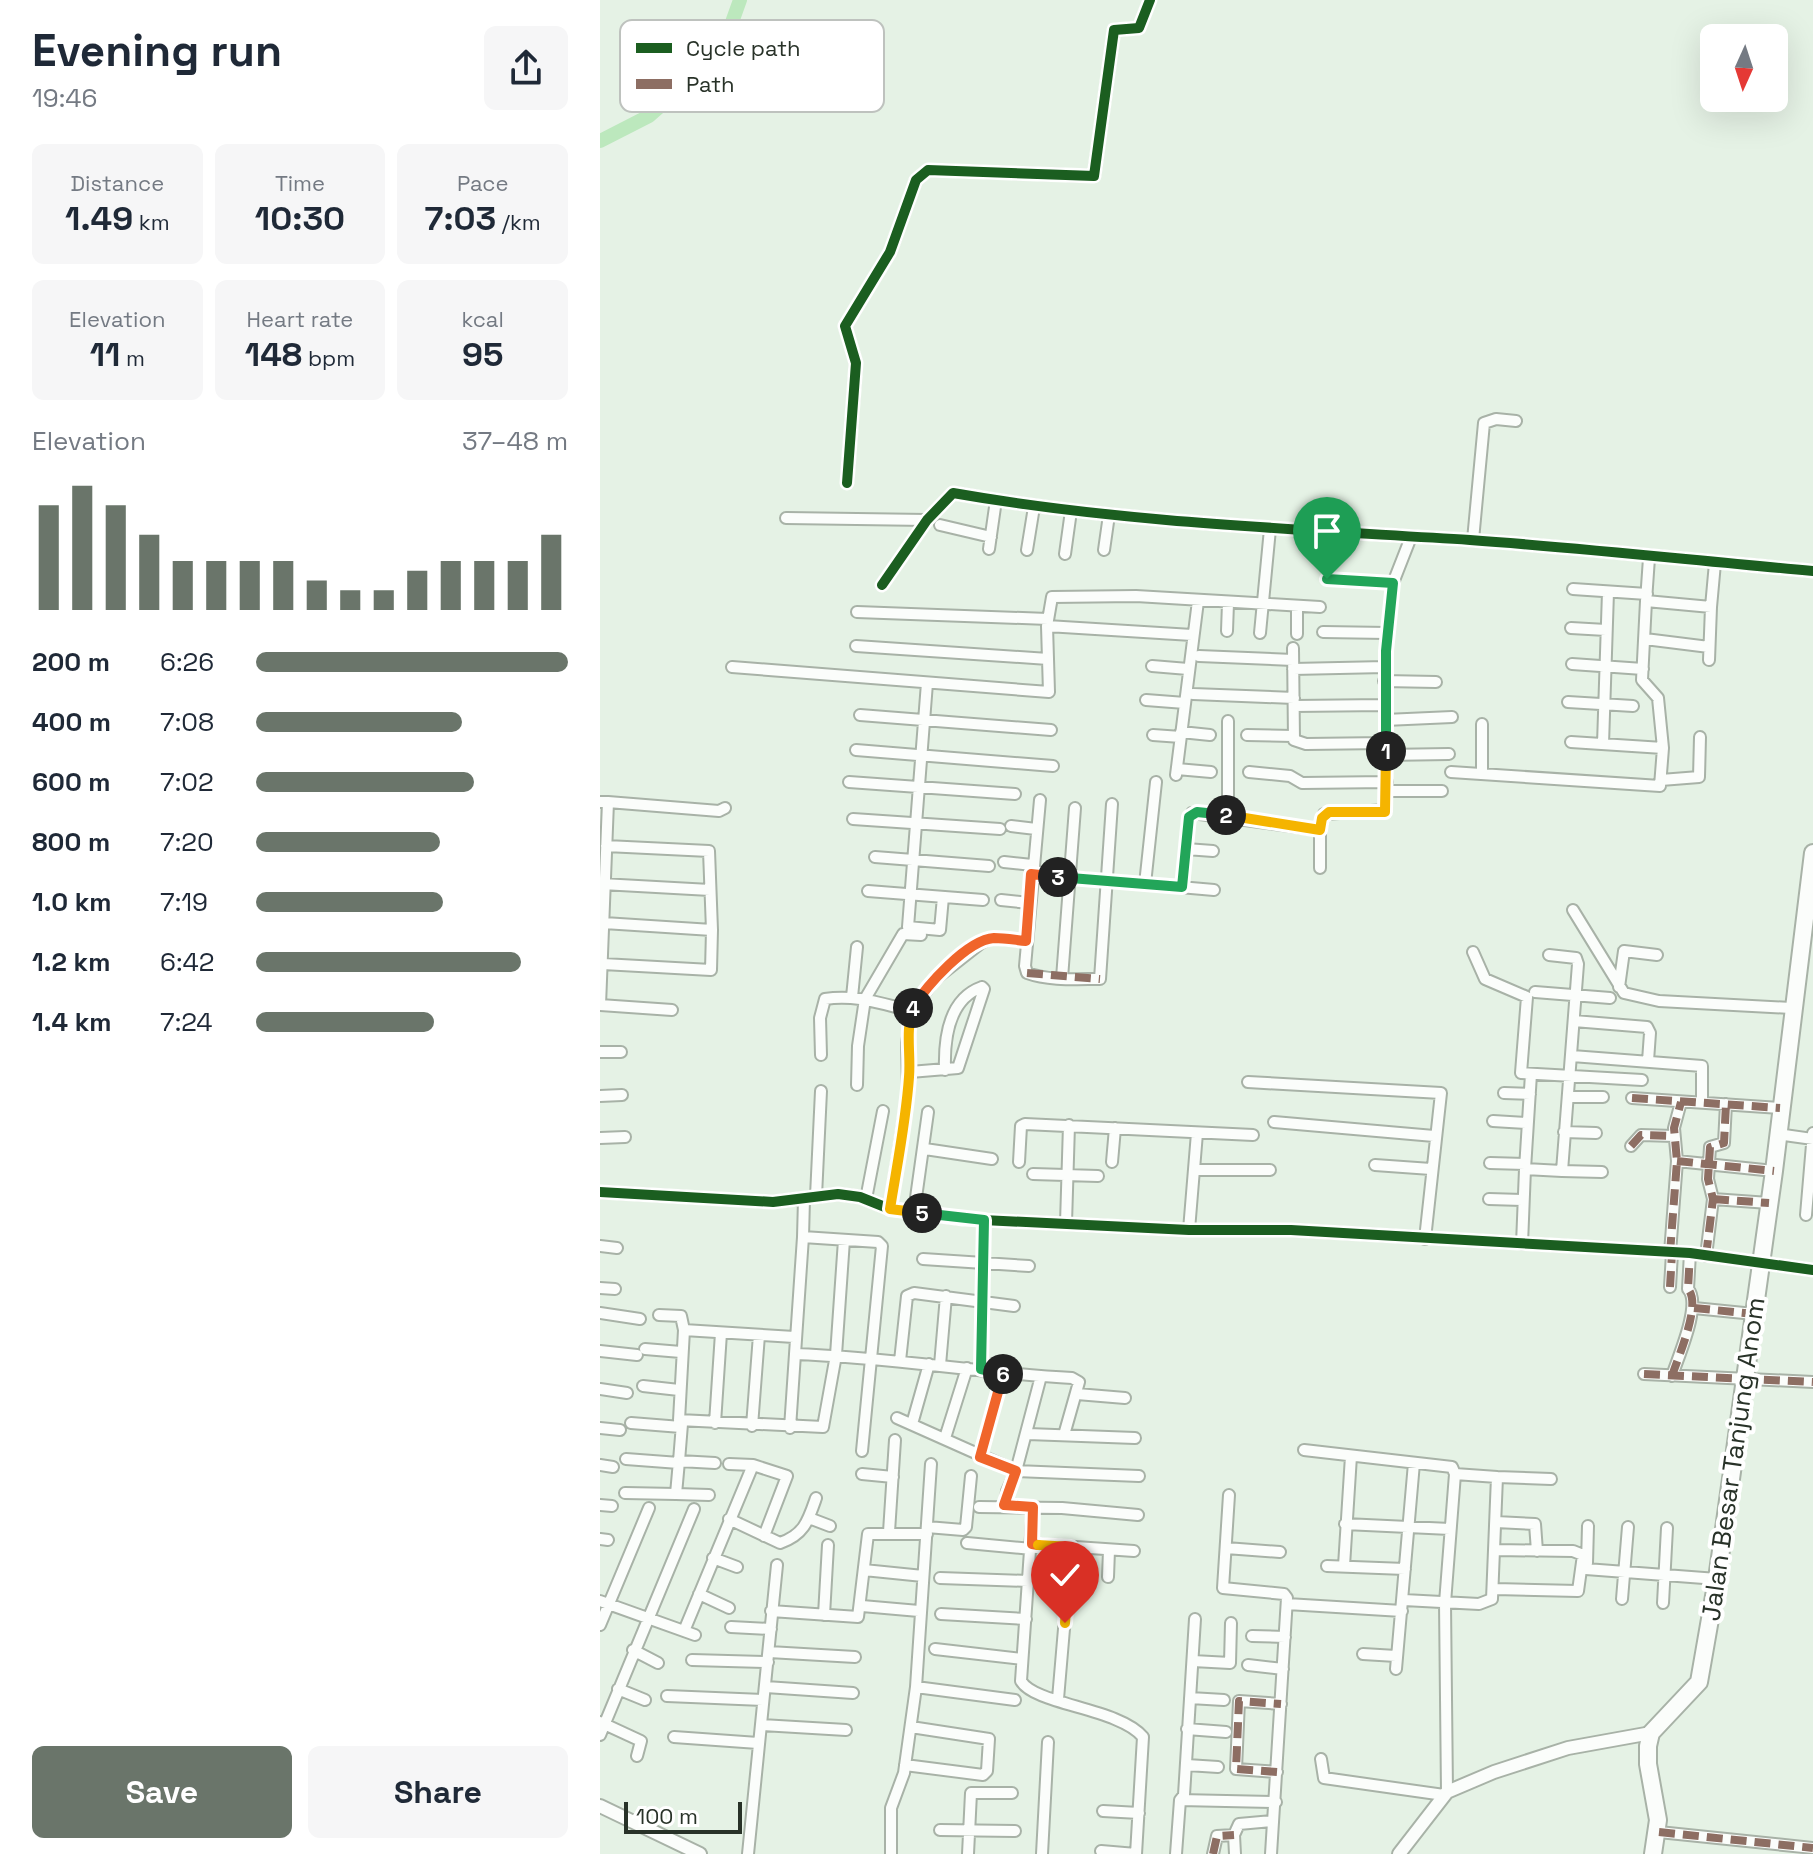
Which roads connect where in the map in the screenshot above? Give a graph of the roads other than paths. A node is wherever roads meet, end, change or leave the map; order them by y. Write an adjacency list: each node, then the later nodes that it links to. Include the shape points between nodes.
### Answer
1 (1150, 0): 3 (street, via 1139,28 1114,30 1094,176 928,170 916,180 890,252 845,326 856,363)
2 (1516, 421): 13 (street, via 1484,423)
3 (847, 483)
4 (996, 500): 5 (street); 9 (street, via 953,493); 10 (street, via 990,543)
5 (1034, 507): 6 (street); 14 (street)
6 (1071, 511): 7 (street); 16 (street)
7 (1109, 515): 11 (street); 15 (street)
8 (786, 518): 9 (street)
9 (927, 520): 22 (street)
10 (940, 525)
11 (1270, 529): 12 (street); 28 (street)
12 (1411, 537): 13 (street); 21 (street)
13 (1473, 540): 17 (street)
14 (1027, 550)
15 (1104, 550)
16 (1065, 554)
17 (1649, 558): 18 (street); 25 (street)
18 (1715, 563): 19 (street); 31 (street)
19 (1813, 571)
20 (1327, 579): 21 (street)
21 (1393, 583): 39 (street)
22 (882, 585)
23 (1573, 589): 24 (street)
24 (1608, 592): 25 (street); 35 (street)
25 (1647, 598): 31 (street); 42 (street)
26 (1198, 601): 27 (street); 33 (street, via 1061,594 1052,597); 41 (street)
27 (1228, 603): 28 (street); 36 (street)
28 (1260, 606): 29 (street); 38 (street)
29 (1297, 607): 30 (street); 40 (street)
30 (1320, 607)
31 (1711, 607): 44 (street)
32 (857, 612): 33 (street)
33 (1048, 622): 41 (street); 46 (street)
34 (1571, 628): 35 (street)
35 (1606, 630): 51 (street)
36 (1227, 631)
37 (1323, 632): 39 (street)
38 (1260, 633)
39 (1387, 633): 53 (street)
40 (1297, 634)
41 (1192, 635): 54 (street)
42 (1645, 639): 44 (street); 55 (street)
43 (856, 646): 46 (street)
44 (1709, 647): 48 (street)
45 (1199, 656): 47 (street)
46 (1048, 659): 58 (street, via 1049,692)
47 (1293, 659): 53 (street); 61 (street)
48 (1709, 660)
49 (1572, 664): 51 (street)
50 (1152, 666): 54 (street)
51 (1604, 666): 55 (street); 63 (street)
52 (732, 667): 58 (street)
53 (1385, 667): 56 (street)
54 (1188, 669): 59 (street)
55 (1643, 669): 81 (street, via 1643,682 1658,698)
56 (1384, 681): 57 (street); 64 (street)
57 (1436, 682)
58 (927, 683): 68 (street)
59 (1189, 698): 60 (street); 61 (street); 74 (street)
60 (1146, 700)
61 (1294, 702): 64 (street); 77 (street)
62 (1568, 702): 63 (street)
63 (1602, 704): 65 (street); 80 (street)
64 (1384, 705): 69 (street)
65 (1633, 706)
66 (860, 715): 68 (street)
67 (1452, 717): 69 (street)
68 (924, 720): 72 (street); 85 (street)
69 (1385, 720): 82 (street)
70 (1228, 721): 103 (street)
71 (1482, 724): 90 (street)
72 (1051, 730)
73 (1153, 735): 74 (street)
74 (1181, 735): 75 (street); 87 (street, via 1176,772)
75 (1210, 735)
76 (1247, 735): 77 (street)
77 (1293, 736): 82 (street, via 1297,743)
78 (1700, 737): 91 (street, via 1699,777)
79 (1571, 742): 80 (street)
80 (1603, 744): 81 (street)
81 (1663, 748): 91 (street)
82 (1386, 749): 84 (street); 94 (street)
83 (856, 750): 85 (street)
84 (1449, 754)
85 (921, 755): 86 (street); 95 (street)
86 (1053, 766)
87 (1211, 772)
88 (1249, 772): 94 (street, via 1290,776 1302,783)
89 (1451, 772): 90 (street)
90 (1482, 774): 91 (street, via 1655,788)
91 (1661, 780)
92 (849, 782): 95 (street)
93 (1156, 782): 121 (street)
94 (1387, 786): 96 (street); 107 (street, via 1385,812 1329,812)
95 (919, 787): 97 (street); 105 (street)
96 (1442, 791)
97 (1015, 794)
98 (1040, 800): 106 (street)
99 (604, 802): 101 (street); 108 (street)
100 (1112, 804): 119 (street)
101 (725, 808)
102 (1075, 808): 118 (street)
103 (1228, 815): 107 (street); 109 (street, via 1192,813)
104 (853, 819): 105 (street)
105 (916, 824): 106 (street); 113 (street)
106 (1036, 829): 117 (street)
107 (1320, 830): 116 (street)
108 (606, 846): 120 (street); 123 (street, via 707,850)
109 (1186, 849): 110 (street); 122 (street)
110 (1213, 851)
111 (1813, 853): 148 (main road, Jalan Besar Tanjung Anom)
112 (875, 857): 113 (street)
113 (913, 860): 115 (street); 126 (street)
114 (1004, 862): 117 (street)
115 (989, 866)
116 (1320, 868)
117 (1032, 870): 118 (street); 130 (street)
118 (1069, 878): 119 (street); 141 (street)
119 (1106, 881): 121 (street); 141 (street, via 1100,979)
120 (603, 884): 123 (street); 132 (street)
121 (1145, 884): 122 (street)
122 (1182, 887): 124 (street)
123 (710, 890): 133 (street)
124 (1214, 890)
125 (868, 891): 126 (street)
126 (911, 895): 127 (street); 127 (street, via 908,927 940,930)
127 (943, 897): 128 (street)
128 (983, 900)
129 (1001, 900): 130 (street)
130 (1029, 903): 135 (street)
131 (1573, 910): 142 (street)
132 (604, 923): 133 (street); 140 (street)
133 (712, 930): 140 (street, via 711,970)
134 (921, 935): 147 (street, via 903,934)
135 (1026, 941): 141 (street, via 1027,973); 150 (street, via 991,938 981,943 934,980)
136 (857, 947): 145 (street)
137 (1473, 952): 159 (street, via 1485,979 1526,995 1519,1071)
138 (1549, 955): 144 (street, via 1578,961)
139 (1657, 955): 142 (street, via 1624,951)
140 (603, 964): 149 (street, via 600,1005)
141 (1062, 978)
142 (1619, 987): 148 (street, via 1628,995 1659,1001)
143 (1535, 992): 144 (street)
144 (1576, 995): 146 (street); 151 (street)
145 (852, 997): 147 (street); 154 (street, via 825,999)
146 (1610, 998)
147 (865, 999): 150 (street); 163 (street)
148 (1791, 1008): 175 (main road, Jalan Besar Tanjung Anom)
149 (672, 1010)
150 (912, 1011): 158 (street)
151 (1574, 1021): 155 (street); 156 (street, via 1647,1027)
152 (600, 1052): 153 (street)
153 (621, 1052)
154 (821, 1055)
155 (1572, 1056): 156 (street); 160 (street)
156 (1648, 1061): 173 (street, via 1702,1066)
157 (945, 1070): 157 (street, via 944,1036 963,1001 982,987 958,1068); 158 (street)
158 (910, 1072): 220 (street)
159 (1531, 1074): 160 (street); 166 (street)
160 (1569, 1077): 161 (street); 169 (street)
161 (1642, 1080)
162 (1248, 1082): 188 (street, via 1441,1093)
163 (857, 1085)
164 (821, 1091): 213 (street)
165 (1504, 1093): 166 (street)
166 (1530, 1094): 180 (street)
167 (622, 1095): 168 (street)
168 (600, 1096)
169 (1568, 1097): 170 (street); 183 (street)
170 (1603, 1097)
171 (1632, 1098): 172 (street)
172 (1681, 1102): 173 (street); 189 (street)
173 (1702, 1103): 174 (street)
174 (1726, 1104): 175 (street); 200 (street, via 1724,1143 1711,1145)
175 (1780, 1108): 186 (main road, Jalan Besar Tanjung Anom)
176 (883, 1111): 215 (street)
177 (928, 1112): 194 (street)
178 (1493, 1121): 180 (street)
179 (1274, 1122): 188 (street)
180 (1526, 1123): 202 (street)
181 (1069, 1125): 182 (street); 197 (street, via 1021,1126); 210 (street)
182 (1115, 1128): 184 (street); 198 (street)
183 (1564, 1132): 185 (street); 206 (street)
184 (1197, 1133): 187 (street); 204 (street)
185 (1596, 1133)
186 (1777, 1134): 191 (street); 207 (main road, Jalan Besar Tanjung Anom)
187 (1253, 1135)
188 (1434, 1136): 203 (street)
189 (1674, 1136): 193 (street, via 1645,1134); 196 (street)
190 (625, 1137): 192 (street)
191 (1813, 1137): 222 (street)
192 (600, 1138)
193 (1631, 1146)
194 (925, 1149): 195 (street); 221 (street)
195 (992, 1159)
196 (1677, 1161): 200 (street); 232 (street)
197 (1019, 1162)
198 (1112, 1162)
199 (1490, 1163): 202 (street)
200 (1708, 1164): 207 (street); 217 (street)
201 (1375, 1165): 203 (street)
202 (1525, 1167): 206 (street); 218 (street)
203 (1431, 1169): 227 (street)
204 (1194, 1170): 205 (street); 225 (street)
205 (1270, 1170)
206 (1562, 1171): 208 (street)
207 (1774, 1171): 219 (main road, Jalan Besar Tanjung Anom)
208 (1602, 1172)
209 (1033, 1174): 210 (street)
210 (1068, 1175): 211 (street); 224 (street)
211 (1098, 1176)
212 (600, 1192): 214 (street, via 759,1202)
213 (816, 1196): 214 (street); 215 (street)
214 (804, 1199): 226 (street)
215 (866, 1199): 220 (street)
216 (1489, 1199): 218 (street)
217 (1713, 1199): 219 (street); 234 (street)
218 (1522, 1200): 229 (street)
219 (1769, 1203): 237 (main road, Jalan Besar Tanjung Anom)
220 (890, 1209): 221 (street)
221 (914, 1212): 223 (street)
222 (1806, 1215)
223 (984, 1220): 224 (street); 236 (street)
224 (1066, 1223): 225 (street)
225 (1189, 1230): 227 (street)
226 (803, 1237): 228 (street); 254 (street)
227 (1425, 1239): 229 (street)
228 (844, 1240): 258 (street); 259 (street, via 882,1246)
229 (1522, 1244): 232 (street)
230 (600, 1246): 231 (street)
231 (617, 1248)
232 (1671, 1253): 233 (street); 240 (street)
233 (1690, 1253): 234 (street); 246 (street, via 1688,1289)
234 (1706, 1256): 237 (street)
235 (923, 1259): 236 (street)
236 (983, 1262): 238 (street); 244 (street)
237 (1761, 1263): 239 (street); 248 (main road, Jalan Besar Tanjung Anom)
238 (1029, 1266)
239 (1813, 1270)
240 (1670, 1287)
241 (600, 1288): 242 (street)
242 (615, 1289)
243 (946, 1296): 244 (street); 260 (street, via 907,1296); 261 (street)
244 (982, 1300): 245 (street); 263 (street)
245 (1014, 1306)
246 (1694, 1308): 248 (street); 267 (street)
247 (600, 1313): 250 (street)
248 (1754, 1314): 268 (main road, Jalan Besar Tanjung Anom)
249 (659, 1315): 251 (street, via 681,1316)
250 (640, 1319)
251 (684, 1330): 252 (street); 256 (street)
252 (721, 1333): 253 (street); 278 (street)
253 (759, 1335): 254 (street); 281 (street)
254 (794, 1337): 257 (street)
255 (600, 1351): 256 (street)
256 (681, 1352): 272 (street)
257 (795, 1354): 258 (street); 283 (street)
258 (836, 1355): 259 (street); 283 (street, via 826,1423 817,1429)
259 (871, 1359): 260 (street); 291 (street)
260 (900, 1361): 261 (street)
261 (935, 1365): 262 (street); 280 (street)
262 (967, 1368): 263 (street); 287 (street)
263 (981, 1369): 264 (street)
264 (1003, 1373): 266 (street); 293 (street)
265 (1644, 1374): 267 (street)
266 (1041, 1376): 274 (street, via 1072,1378 1079,1382); 285 (street)
267 (1672, 1376): 268 (street)
268 (1743, 1381): 269 (street); 361 (main road, Jalan Besar Tanjung Anom)
269 (1813, 1382)
270 (643, 1386): 272 (street)
271 (600, 1389): 273 (street)
272 (679, 1390): 279 (street)
273 (627, 1393)
274 (1077, 1394): 275 (street); 286 (street)
275 (1125, 1398)
276 (897, 1418): 280 (street)
277 (631, 1423): 279 (street)
278 (715, 1423): 279 (street); 281 (street)
279 (682, 1424): 295 (street)
280 (912, 1424): 287 (street)
281 (752, 1426): 283 (street)
282 (600, 1428): 284 (street)
283 (790, 1428)
284 (620, 1430)
285 (1028, 1434): 286 (street); 303 (street)
286 (1064, 1435): 288 (street)
287 (945, 1438): 293 (street)
288 (1135, 1438)
289 (895, 1440): 308 (street)
290 (1304, 1450): 292 (street)
291 (862, 1451)
292 (1351, 1456): 297 (street); 327 (street)
293 (980, 1457): 303 (street)
294 (626, 1459): 295 (street)
295 (679, 1462): 296 (street); 312 (street)
296 (715, 1463)
297 (1414, 1463): 305 (street, via 1445,1464); 329 (street)
298 (729, 1464): 301 (street)
299 (931, 1464): 334 (street)
300 (600, 1465): 302 (street)
301 (753, 1465): 325 (street); 336 (street, via 787,1476)
302 (613, 1467)
303 (1016, 1471): 307 (street); 319 (street)
304 (862, 1474): 308 (street)
305 (1455, 1474): 309 (street); 333 (street)
306 (971, 1476): 334 (street, via 966,1527)
307 (1139, 1476)
308 (893, 1477): 335 (street)
309 (1497, 1477): 310 (street); 326 (street)
310 (1551, 1479)
311 (625, 1493): 312 (street)
312 (676, 1494): 313 (street)
313 (709, 1495)
314 (1229, 1495): 341 (street)
315 (816, 1498): 324 (street)
316 (600, 1505): 317 (street)
317 (612, 1506)
318 (979, 1507): 319 (street)
319 (1005, 1507): 320 (street)
320 (1033, 1507): 323 (street); 339 (street)
321 (649, 1508): 366 (street)
322 (694, 1509): 377 (street)
323 (1138, 1515)
324 (809, 1518): 328 (street); 336 (street, via 797,1537 780,1543)
325 (729, 1519): 336 (street); 347 (street)
326 (1496, 1522): 343 (street); 345 (street, via 1535,1524)
327 (1345, 1524): 329 (street); 350 (street)
328 (830, 1526)
329 (1408, 1526): 333 (street); 352 (street)
330 (1588, 1526): 354 (street)
331 (1628, 1527): 355 (street)
332 (1667, 1528): 358 (street)
333 (1450, 1529): 367 (street)
334 (927, 1530): 335 (street); 356 (street)
335 (889, 1532): 353 (street, via 868,1534)
336 (764, 1536)
337 (967, 1543): 339 (street)
338 (828, 1545): 376 (street)
339 (1032, 1546): 340 (street); 360 (street)
340 (1071, 1547): 342 (street); 405 (street)
341 (1226, 1548): 346 (street); 369 (street, via 1223,1588 1284,1594)
342 (1109, 1550): 344 (street); 357 (street)
343 (1496, 1550): 345 (street); 362 (street)
344 (1134, 1551)
345 (1537, 1551): 362 (street, via 1580,1552 1581,1588)
346 (1280, 1552)
347 (713, 1558): 351 (street); 364 (street)
348 (777, 1565): 373 (street)
349 (1327, 1566): 350 (street)
350 (1344, 1566): 352 (street)
351 (737, 1567)
352 (1405, 1569): 371 (street)
353 (864, 1570): 356 (street); 370 (street)
354 (1586, 1572): 355 (street); 363 (street)
355 (1624, 1574): 358 (street); 365 (street)
356 (923, 1576): 374 (street)
357 (1108, 1577)
358 (1664, 1577): 361 (street); 368 (street)
359 (940, 1578): 360 (street)
360 (1028, 1581): 378 (street)
361 (1717, 1582): 417 (main road, Jalan Besar Tanjung Anom, via 1698,1686)
362 (1495, 1589): 367 (street, via 1486,1603)
363 (1586, 1589)
364 (699, 1594): 372 (street); 377 (street, via 689,1633)
365 (1622, 1599)
366 (605, 1603): 377 (street); 381 (street)
367 (1445, 1603): 371 (street); 428 (street)
368 (1663, 1603)
369 (1287, 1604): 371 (street); 385 (street)
370 (862, 1606): 374 (street); 376 (street, via 858,1617)
371 (1403, 1606): 389 (street)
372 (729, 1608)
373 (771, 1611): 376 (street); 383 (street)
374 (919, 1611): 400 (street)
375 (941, 1614): 378 (street)
376 (824, 1615)
377 (648, 1619): 387 (street)
378 (1026, 1619): 392 (street)
379 (1195, 1619): 394 (street)
380 (1231, 1623): 394 (street, via 1230,1663)
381 (600, 1625)
382 (731, 1627): 383 (street)
383 (771, 1629): 390 (street)
384 (1252, 1636): 385 (street)
385 (1285, 1637): 397 (street)
386 (935, 1649): 392 (street)
387 (633, 1650): 395 (street); 401 (street)
388 (1363, 1654): 389 (street)
389 (1396, 1656): 398 (street)
390 (769, 1657): 391 (street); 393 (street); 399 (street)
391 (855, 1657)
392 (1022, 1659): 405 (street, via 1024,1686)
393 (692, 1660)
394 (1193, 1661): 404 (street)
395 (658, 1663)
396 (1248, 1665): 397 (street)
397 (1283, 1669): 410 (street)
398 (1396, 1669)
399 (766, 1687): 402 (street); 407 (street)
400 (916, 1687): 408 (street); 413 (street)
401 (618, 1689): 406 (street); 412 (street)
402 (853, 1693)
403 (667, 1696): 407 (street)
404 (1190, 1698): 409 (street); 414 (street)
405 (1058, 1699): 433 (street, via 1133,1728 1143,1737)
406 (645, 1700)
407 (763, 1700): 411 (street)
408 (1015, 1700)
409 (1224, 1700)
410 (1281, 1704): 426 (street); 426 (street, via 1239,1701 1236,1769)
411 (761, 1725): 415 (street); 420 (street)
412 (602, 1727): 421 (street, via 641,1741)
413 (911, 1727): 423 (street); 423 (street, via 989,1739 987,1771 983,1775)
414 (1187, 1729): 416 (street); 424 (street)
415 (846, 1730)
416 (1226, 1732)
417 (1651, 1733): 428 (street, via 1568,1748); 438 (main road, via 1648,1764)
418 (674, 1737): 420 (street)
419 (1048, 1742): 446 (street)
420 (758, 1743): 443 (street)
421 (637, 1756)
422 (1321, 1759): 428 (street, via 1324,1778)
423 (905, 1765): 444 (street, via 891,1808)
424 (1187, 1765): 425 (street); 429 (street)
425 (1218, 1767)
426 (1277, 1772): 430 (street)
427 (1012, 1793): 437 (street, via 971,1793)
428 (1446, 1794): 452 (street)
429 (1180, 1800): 430 (street); 448 (street)
430 (1276, 1802): 434 (street)
431 (600, 1806): 442 (street)
432 (1103, 1811): 433 (street)
433 (1139, 1813): 447 (street)
434 (1273, 1821): 439 (street, via 1242,1822); 451 (street)
435 (940, 1830): 437 (street)
436 (1015, 1831): 437 (street)
437 (969, 1832): 445 (street)
438 (1659, 1832): 440 (street); 453 (main road)
439 (1234, 1835): 449 (street, via 1217,1836); 450 (street)
440 (1813, 1848)
441 (1101, 1851): 447 (street)
442 (700, 1854)
443 (748, 1854)
444 (891, 1854)
445 (968, 1854)
446 (1042, 1854)
447 (1136, 1854)
448 (1176, 1854)
449 (1213, 1854)
450 (1235, 1854)
451 (1271, 1854)
452 (1399, 1854)
453 (1653, 1854)

